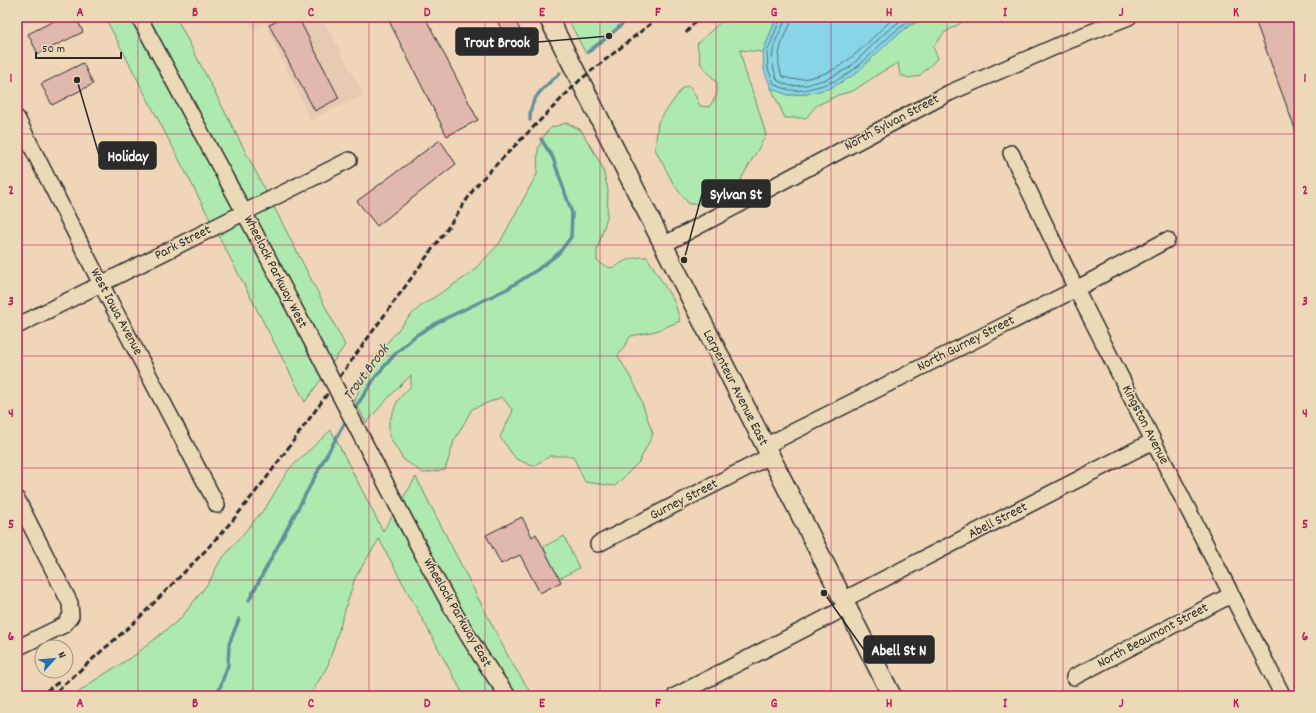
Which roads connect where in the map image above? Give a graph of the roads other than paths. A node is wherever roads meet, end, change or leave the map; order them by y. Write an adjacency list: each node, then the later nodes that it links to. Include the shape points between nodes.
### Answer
1 (139, 17): 7 (street, Wheelock Parkway West)
2 (548, 17): 9 (main road, Larpenteur Avenue East)
3 (1129, 17): 9 (street, North Sylvan Street, via 949,93)
4 (17, 118): 10 (street, West Iowa Avenue)
5 (1011, 153): 11 (street, Kingston Avenue)
6 (349, 160): 7 (street, Park Street)
7 (244, 212): 10 (street, Park Street); 17 (street, Wheelock Parkway West, bridge)
8 (1167, 240): 11 (street, North Gurney Street)
9 (663, 245): 14 (main road, Larpenteur Avenue East)
10 (101, 284): 12 (street, Park Street); 16 (street, West Iowa Avenue)
11 (1076, 289): 13 (street, Kingston Avenue); 14 (street, North Gurney Street)
12 (17, 326)
13 (1153, 441): 19 (street, Kingston Avenue); 20 (street, Abell Street)
14 (767, 451): 18 (street, Gurney Street); 20 (main road, Larpenteur Avenue East)
15 (17, 499): 21 (street, via 70,603 71,616 64,625)
16 (217, 505)
17 (408, 528): 23 (street, Wheelock Parkway East, via 454,614)
18 (598, 544)
19 (1231, 594): 22 (street, North Beaumont Street); 26 (street, Kingston Avenue)
20 (845, 604): 24 (street, Abell Street); 25 (main road, Larpenteur Avenue East)
21 (17, 648)
22 (1074, 676)
23 (508, 696)
24 (675, 696)
25 (892, 696)
26 (1283, 696)

